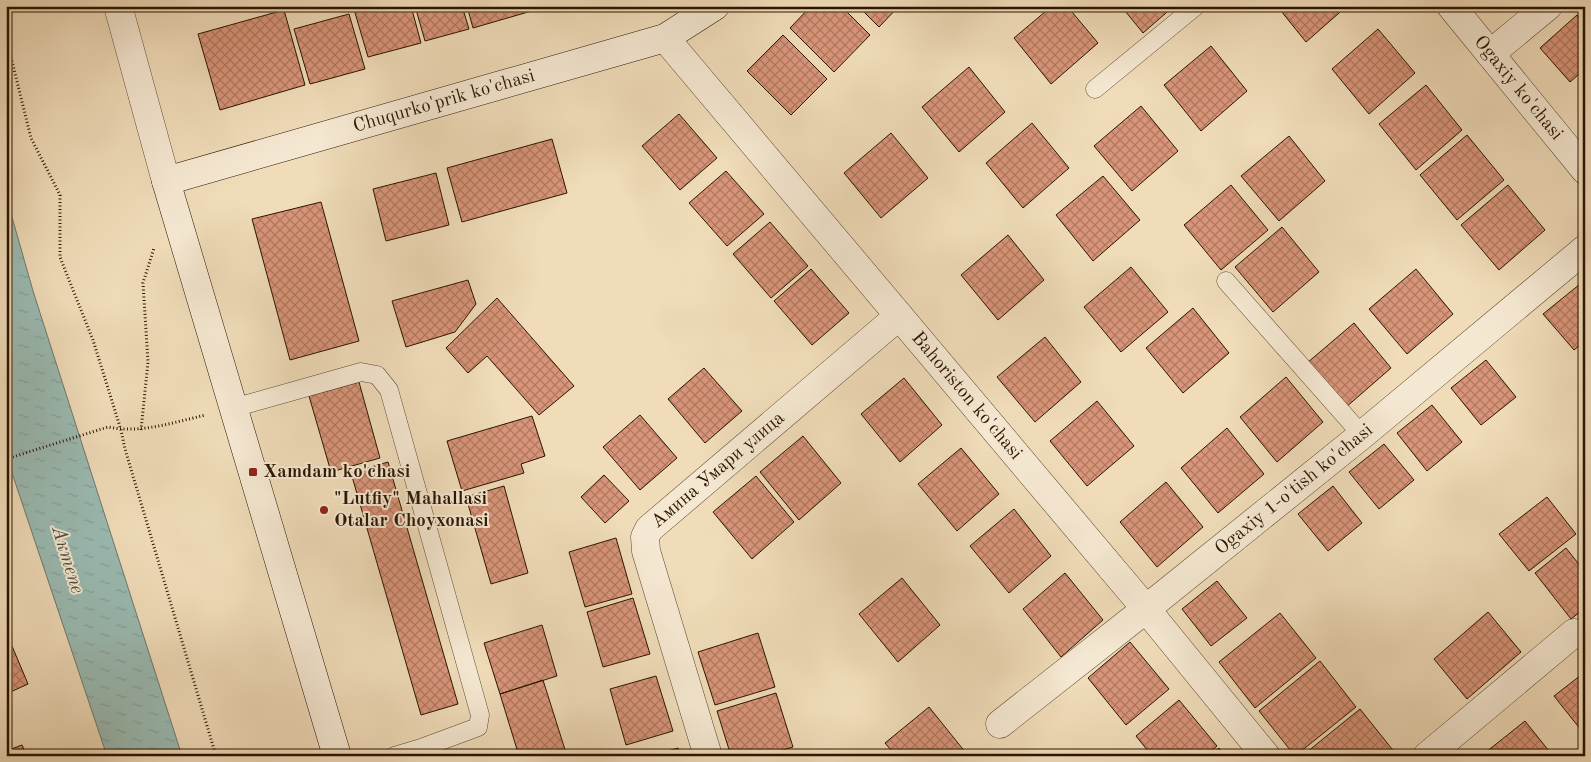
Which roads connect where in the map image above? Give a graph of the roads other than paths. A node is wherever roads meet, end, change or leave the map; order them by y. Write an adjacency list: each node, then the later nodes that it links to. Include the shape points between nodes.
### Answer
1 (118, 6): 10 (street)
2 (715, 6): 6 (street, Chuqurko'prik ko'chasi)
3 (1196, 6): 8 (lane)
4 (1451, 6): 7 (street, Ogaxiy ko'chasi)
5 (1548, 6): 7 (street)
6 (665, 38): 10 (street, Chuqurko'prik ko'chasi); 13 (street, Bahoriston ko'chasi)
7 (1490, 54): 9 (street, Ogaxiy ko'chasi)
8 (1096, 89)
9 (1585, 170)
10 (166, 181): 14 (street)
11 (1585, 249): 15 (street, Ogaxiy 1-o'tish ko'chasi)
12 (1226, 281): 15 (lane)
13 (899, 316): 16 (street, Bahoriston ko'chasi); 21 (street, Амина Умари улица, via 649,529 645,536 646,551)
14 (233, 408): 19 (street); 20 (lane, via 361,372 377,375 389,390 480,715 478,726)
15 (1362, 435): 16 (street, Ogaxiy 1-o'tish ko'chasi)
16 (1146, 609): 18 (street, Ogaxiy 1-o'tish ko'chasi); 22 (street, Bahoriston ko'chasi)
17 (1574, 633): 23 (street)
18 (1000, 724)
19 (337, 756)
20 (394, 756)
21 (708, 756)
22 (1266, 756)
23 (1427, 756)

